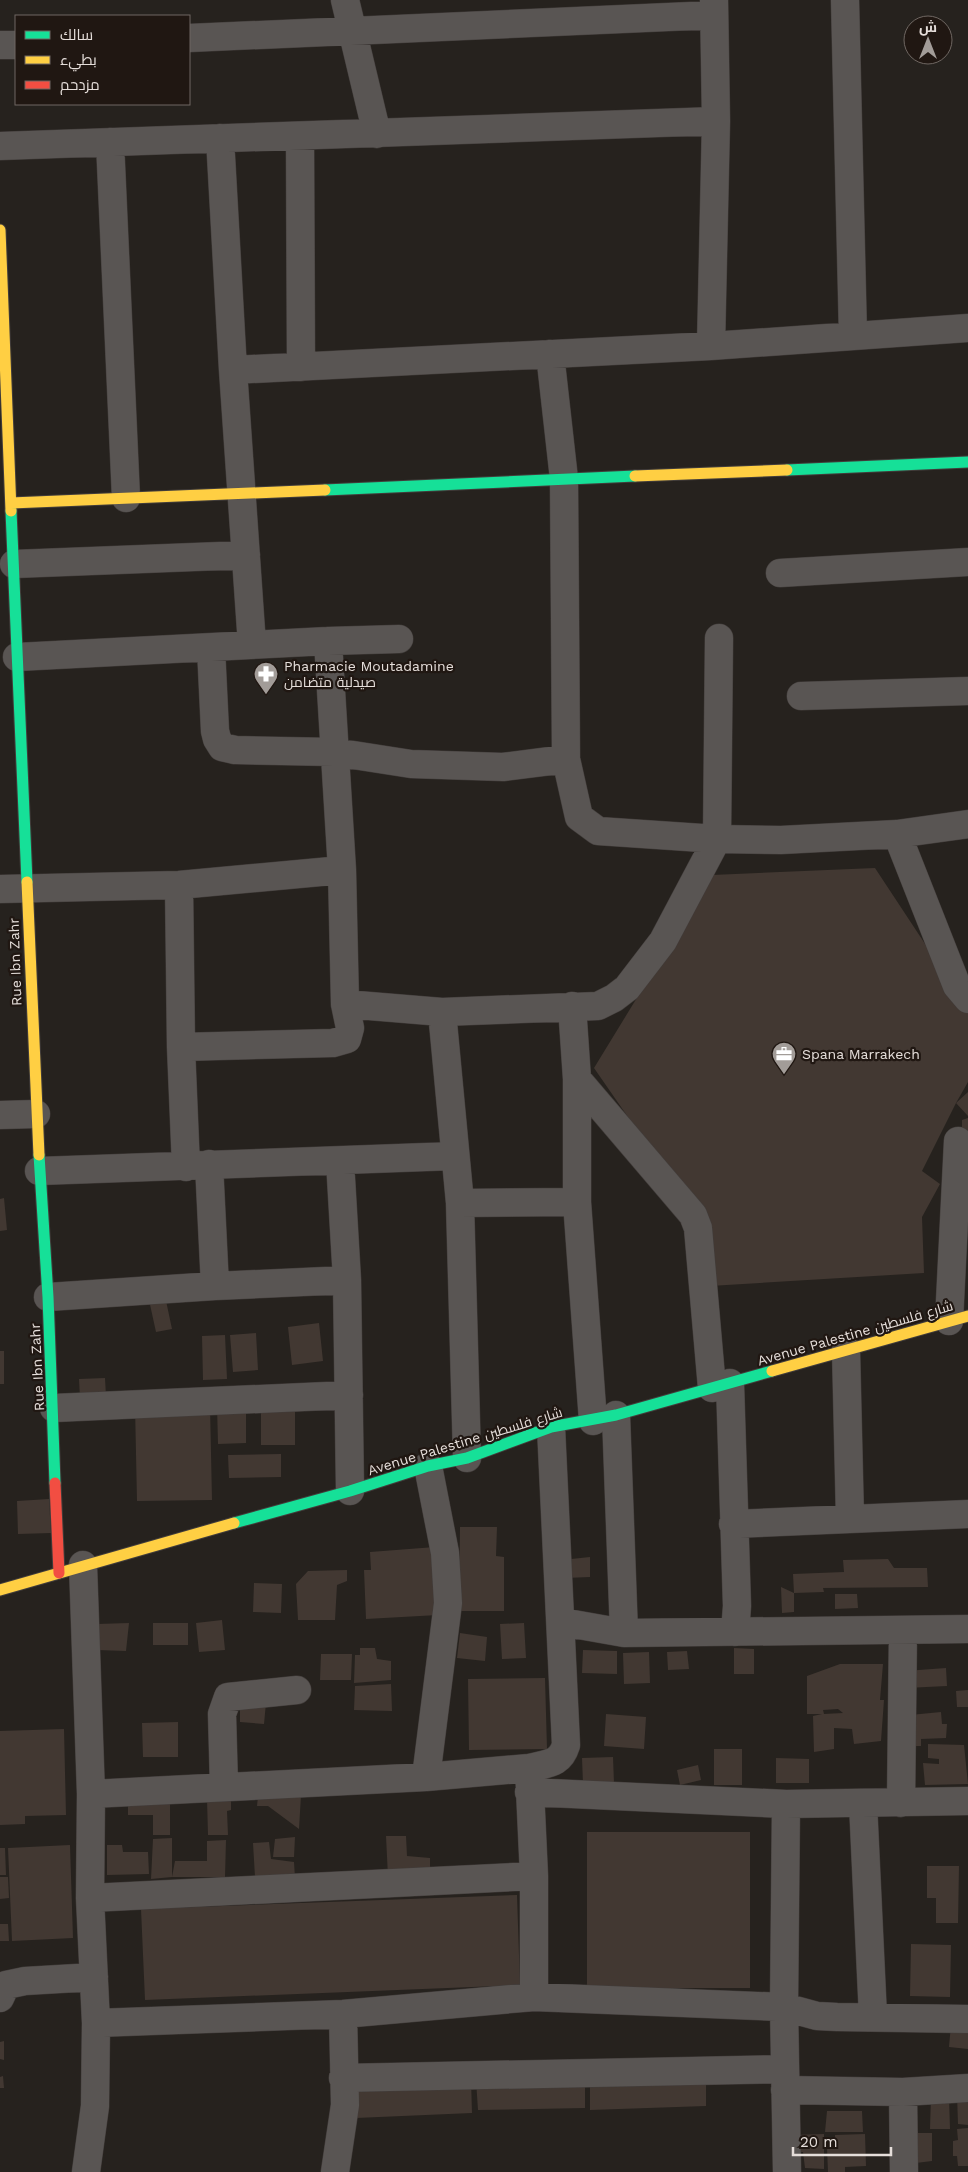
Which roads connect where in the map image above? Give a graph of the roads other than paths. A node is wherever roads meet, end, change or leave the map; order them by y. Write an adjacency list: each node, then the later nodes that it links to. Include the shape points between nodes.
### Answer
1 (345, 0): 4 (street)
2 (845, 0): 17 (street)
3 (714, 8): 4 (street); 8 (street)
4 (351, 32): 5 (street); 9 (street)
5 (190, 38)
6 (0, 45): 7 (street)
7 (15, 45)
8 (716, 121): 9 (street); 18 (street)
9 (377, 134): 10 (street)
10 (300, 136): 11 (street); 20 (street)
11 (220, 138): 12 (street); 21 (street)
12 (110, 142): 13 (street); 25 (street)
13 (0, 146)
14 (0, 230): 15 (street, Rue Ibn Zahr)
15 (2, 307): 26 (street, Rue Ibn Zahr)
16 (968, 328): 17 (street)
17 (853, 336): 18 (street)
18 (711, 346): 19 (street)
19 (550, 354): 20 (street); 23 (street)
20 (301, 367): 21 (street)
21 (233, 370): 24 (street)
22 (968, 462): 23 (street)
23 (564, 479): 24 (street); 40 (street)
24 (241, 493): 25 (street); 27 (street)
25 (126, 498): 26 (street)
26 (8, 521): 29 (street, Rue Ibn Zahr)
27 (246, 555): 29 (street); 34 (street)
28 (968, 562): 30 (street)
29 (14, 564): 36 (street, Rue Ibn Zahr)
30 (780, 573)
31 (719, 638): 43 (street)
32 (399, 639): 33 (street)
33 (328, 641): 34 (street); 39 (street)
34 (252, 645): 35 (street)
35 (211, 648): 36 (street); 39 (street, via 216,731 222,747)
36 (17, 656): 47 (street, Rue Ibn Zahr)
37 (968, 691): 38 (street)
38 (801, 696)
39 (334, 752): 40 (street, via 411,764 494,767); 44 (street)
40 (566, 759): 43 (street, via 579,817 598,831)
41 (968, 824): 42 (street)
42 (897, 834): 43 (street, via 781,840); 48 (street, via 957,986)
43 (717, 839): 50 (street, via 663,940 627,988 598,1006)
44 (342, 870): 45 (street); 49 (street)
45 (179, 885): 47 (street); 52 (street)
46 (0, 889): 47 (street)
47 (27, 889): 54 (street, Rue Ibn Zahr)
48 (968, 999)
49 (346, 1004): 51 (street); 52 (street, via 350,1028 347,1039 333,1043)
50 (572, 1006): 51 (street); 53 (street)
51 (442, 1012): 57 (street)
52 (181, 1047): 59 (street)
53 (577, 1079): 61 (street); 68 (street, via 693,1215 698,1228)
54 (36, 1114): 55 (street); 60 (street, Rue Ibn Zahr)
55 (0, 1115)
56 (958, 1141): 66 (street)
57 (454, 1156): 58 (street); 62 (street)
58 (340, 1161): 59 (street); 63 (street)
59 (197, 1166): 60 (street); 64 (street)
60 (39, 1171): 65 (street, Rue Ibn Zahr)
61 (577, 1202): 62 (street); 71 (street)
62 (460, 1203): 73 (street)
63 (347, 1280): 64 (street); 69 (street)
64 (216, 1286): 65 (street)
65 (48, 1298): 70 (street, Rue Ibn Zahr)
66 (959, 1319): 67 (street, Avenue Palestine شارع فلسطين)
67 (846, 1350): 68 (street, Avenue Palestine شارع فلسطين); 77 (street)
68 (721, 1386): 71 (street, Avenue Palestine شارع فلسطين); 78 (street)
69 (349, 1395): 70 (street); 75 (street)
70 (54, 1408): 79 (street, Rue Ibn Zahr)
71 (604, 1418): 72 (street, Avenue Palestine شارع فلسطين); 85 (street)
72 (551, 1427): 73 (street, Avenue Palestine شارع فلسطين); 81 (street)
73 (467, 1458): 74 (street, Avenue Palestine شارع فلسطين)
74 (428, 1466): 75 (street, Avenue Palestine شارع فلسطين); 87 (street, via 445,1553 448,1602)
75 (350, 1491): 79 (street, Avenue Palestine شارع فلسطين)
76 (968, 1514): 77 (street)
77 (850, 1519): 78 (street)
78 (733, 1524): 84 (street, via 737,1606)
79 (71, 1569): 80 (street, Avenue Palestine شارع فلسطين); 90 (street)
80 (0, 1590)
81 (562, 1622): 85 (street); 88 (street, via 566,1745 557,1761)
82 (968, 1628): 83 (street)
83 (903, 1630): 84 (street); 93 (street)
84 (734, 1632): 85 (street)
85 (624, 1633)
86 (297, 1690): 89 (street, via 228,1697 222,1714)
87 (426, 1777): 88 (street); 89 (street)
88 (529, 1780): 94 (street); 95 (street)
89 (224, 1786): 90 (street)
90 (90, 1794): 96 (street)
91 (968, 1801): 93 (street)
92 (863, 1803): 93 (street); 94 (street); 102 (street)
93 (901, 1803)
94 (786, 1804): 100 (street)
95 (534, 1876): 96 (street); 98 (street)
96 (90, 1898): 97 (street)
97 (94, 1977): 99 (street, via 25,1981 6,1986); 104 (street)
98 (534, 1997): 100 (street); 101 (street)
99 (0, 1998)
100 (784, 2007): 102 (street, via 817,2016); 106 (street)
101 (343, 2014): 104 (street); 105 (street)
102 (873, 2017): 103 (street)
103 (968, 2019)
104 (96, 2023): 109 (street, via 95,2106)
105 (343, 2078): 106 (street); 110 (street, via 344,2105)
106 (784, 2080): 108 (street); 111 (street)
107 (968, 2088): 108 (street)
108 (903, 2092): 112 (street)
109 (86, 2172)
110 (335, 2172)
111 (787, 2172)
112 (904, 2172)

